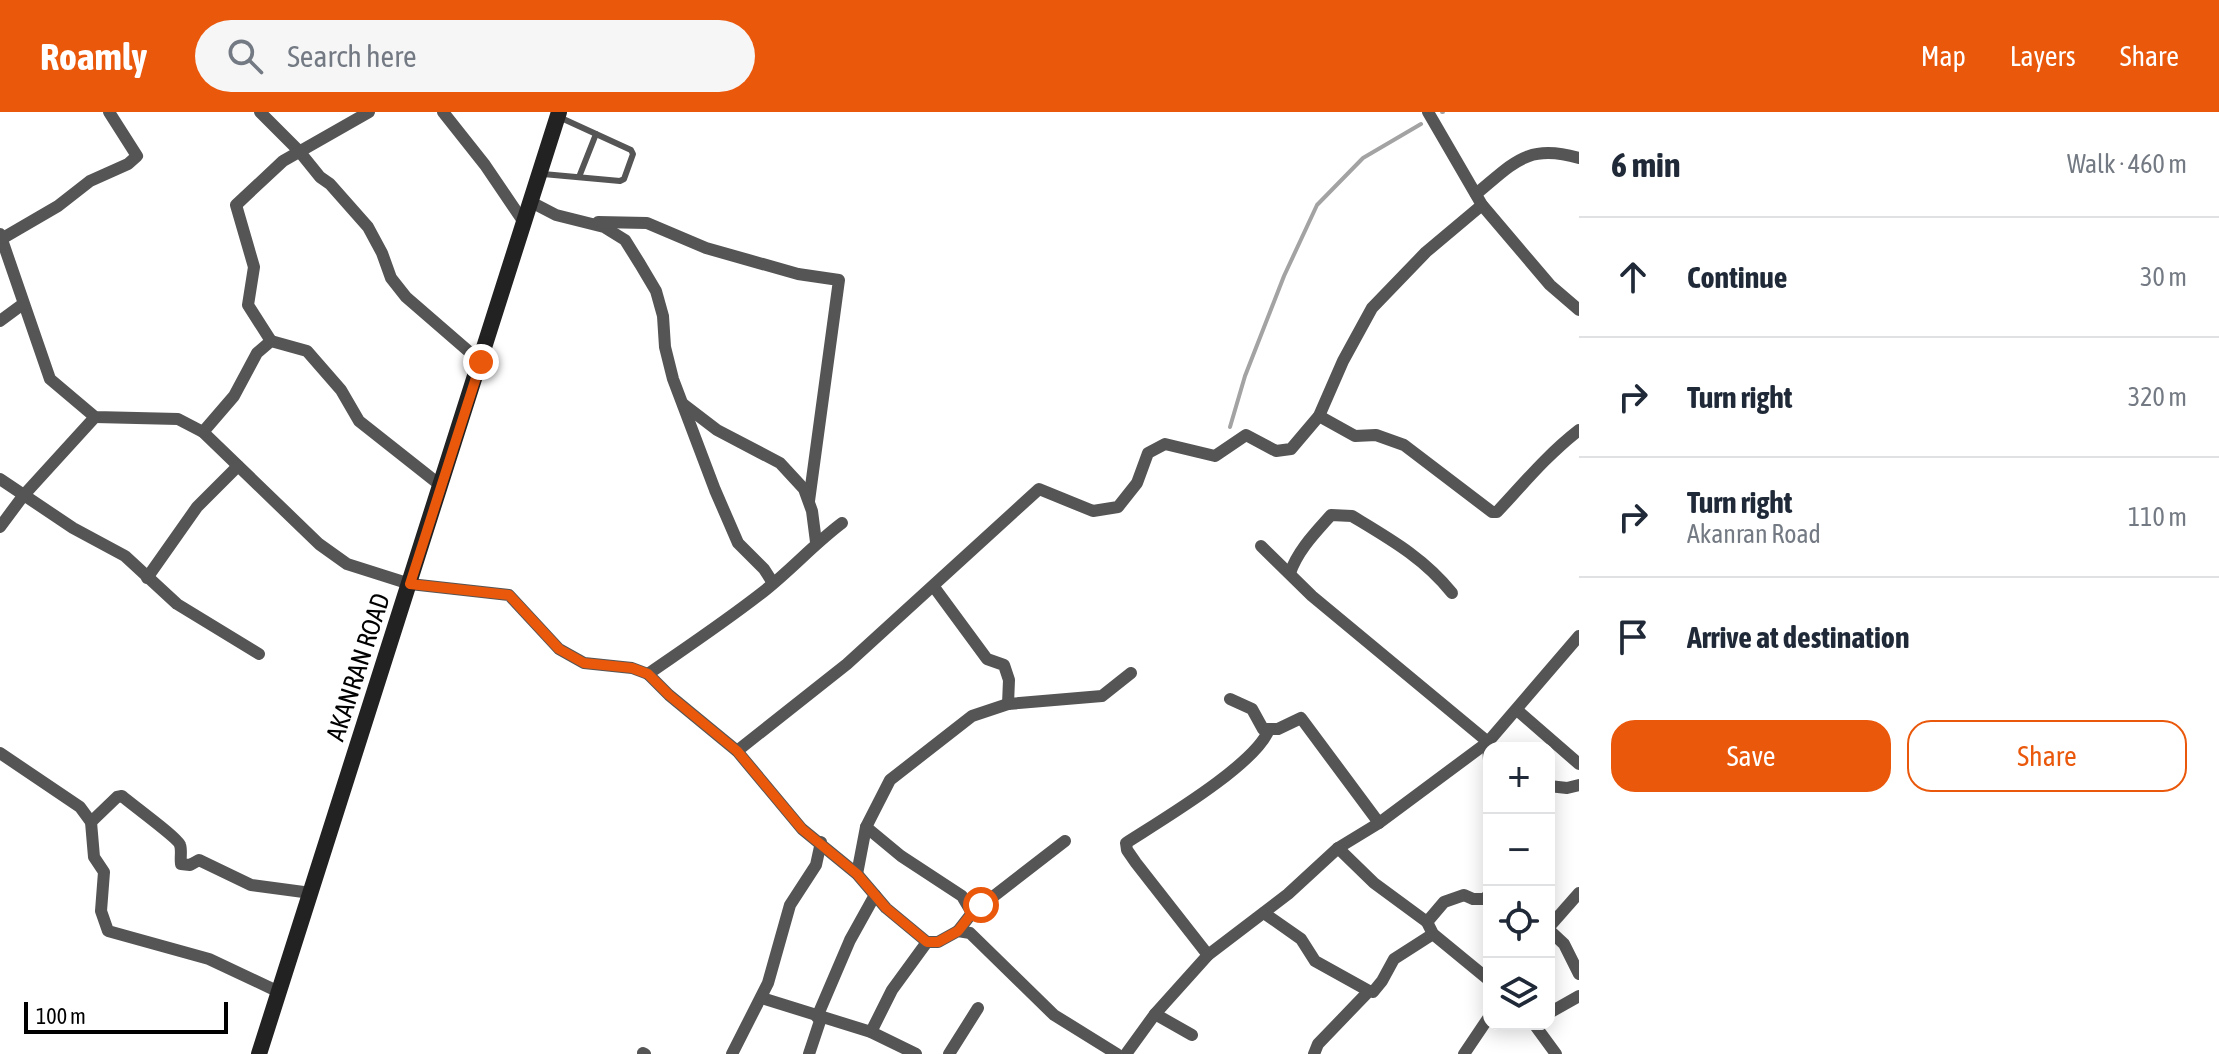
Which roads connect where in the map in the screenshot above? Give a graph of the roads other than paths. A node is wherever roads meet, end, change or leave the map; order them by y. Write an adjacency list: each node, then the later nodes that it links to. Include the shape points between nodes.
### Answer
1 (109, 112): 16 (street, via 137,156)
2 (260, 112): 8 (street)
3 (369, 112): 8 (street)
4 (443, 112): 15 (street)
5 (1428, 112): 12 (street)
6 (558, 114): 7 (lane); 10 (main road, AKANRAN ROAD)
7 (596, 134): 11 (lane); 11 (lane, via 631,150 624,179)
8 (299, 151): 20 (street, via 236,205 254,267 248,305); 21 (street, via 368,227 391,278 406,297)
9 (1579, 158): 12 (street, via 1541,152 1518,160)
10 (539, 174): 11 (lane); 13 (main road, AKANRAN ROAD)
11 (579, 177)
12 (1479, 200): 18 (street, via 1550,285); 23 (street, via 1372,308)
13 (531, 202): 14 (street, via 556,215); 15 (main road, AKANRAN ROAD)
14 (590, 222): 22 (street, via 625,240 656,291 665,347); 31 (street, via 647,223 706,248 839,280)
15 (525, 224): 21 (main road, AKANRAN ROAD)
16 (2, 236): 17 (street)
17 (23, 304): 19 (street); 24 (street, via 50,379)
18 (1579, 310)
19 (0, 321)
20 (271, 341): 26 (street, via 257,353 234,396); 29 (street, via 307,351 341,390 359,421)
21 (481, 362): 29 (main road, AKANRAN ROAD)
22 (683, 404): 31 (street, via 717,430 780,463); 38 (street, via 738,543)
23 (1319, 416): 25 (street, via 1355,436 1376,435 1404,445 1492,512); 40 (street, via 1291,449 1276,451 1246,435 1215,456 1159,446 1148,453 1137,483 1118,507 1093,511 1039,489)
24 (95, 417): 26 (street, via 178,419); 30 (street)
25 (1579, 430)
26 (203, 432): 27 (street)
27 (238, 466): 37 (street, via 197,507); 39 (street, via 347,564)
28 (0, 479): 30 (street)
29 (440, 485): 39 (main road, AKANRAN ROAD)
30 (23, 496): 33 (street); 37 (street, via 125,556)
31 (809, 501): 34 (street)
32 (842, 523): 34 (street)
33 (0, 527)
34 (816, 542): 38 (street)
35 (1261, 546): 36 (street)
36 (1290, 573): 41 (street, via 1303,547 1331,515 1340,513 1414,554); 50 (street)
37 (147, 578): 43 (street, via 177,604)
38 (773, 583): 45 (street)
39 (410, 584): 45 (street, via 509,595 559,649 584,663); 66 (main road, AKANRAN ROAD)
40 (934, 587): 47 (street, via 987,659 1004,665); 52 (street)
41 (1452, 593)
42 (1579, 636): 48 (street)
43 (259, 654)
44 (1131, 673): 47 (street, via 1102,696)
45 (648, 674): 52 (street)
46 (1230, 699): 49 (street, via 1252,709 1263,729)
47 (1008, 704): 59 (street, via 972,716 890,780)
48 (1517, 710): 50 (street); 54 (street)
49 (1269, 729): 58 (street, via 1301,718); 77 (street, via 1260,744 1210,788 1126,843)
50 (1488, 742)
51 (1483, 746): 58 (street)
52 (737, 751): 61 (street, via 802,829)
53 (0, 753): 57 (street, via 80,807)
54 (1579, 764)
55 (1579, 785): 56 (street)
56 (1555, 787)
57 (91, 822): 66 (street, via 122,796 175,838 181,864 199,860 251,885); 81 (street, via 94,857 104,872 101,911 108,931 209,959)
58 (1379, 823): 62 (street)
59 (866, 827): 65 (street); 70 (street, via 962,896)
60 (1065, 841): 70 (street)
61 (821, 842): 63 (street); 64 (street)
62 (1338, 848): 71 (street); 72 (street)
63 (835, 856): 64 (street); 65 (street)
64 (816, 865): 82 (street, via 790,905)
65 (857, 874): 68 (street)
66 (311, 893): 81 (main road, AKANRAN ROAD)
67 (1579, 893): 73 (street)
68 (875, 895): 76 (street); 87 (street, via 850,940)
69 (1483, 899): 72 (street, via 1464,895 1444,902)
70 (972, 913): 74 (street)
71 (1264, 913): 77 (street); 80 (street, via 1301,939 1315,961)
72 (1430, 928): 79 (street); 80 (street, via 1394,959 1382,981)
73 (1555, 930)
74 (958, 931): 76 (street); 97 (street, via 970,933 1054,1015)
75 (1555, 938): 78 (street, via 1564,944)
76 (927, 942): 90 (street, via 892,990)
77 (1208, 955): 86 (street)
78 (1579, 974)
79 (1483, 975)
80 (1369, 991): 99 (street)
81 (279, 992): 92 (main road, AKANRAN ROAD)
82 (762, 996): 87 (street); 93 (street)
83 (1579, 996): 85 (street)
84 (978, 1008): 96 (street)
85 (1555, 1010)
86 (1155, 1014): 91 (street); 98 (street)
87 (819, 1018): 90 (street); 94 (street)
88 (1483, 1026): 100 (street)
89 (1538, 1030): 101 (street)
90 (871, 1032): 95 (street)
91 (1192, 1035)
92 (259, 1054)
93 (732, 1054)
94 (809, 1054)
95 (916, 1054)
96 (949, 1054)
97 (1117, 1054)
98 (1126, 1054)
99 (1314, 1054)
100 (1464, 1054)
101 (1556, 1054)

